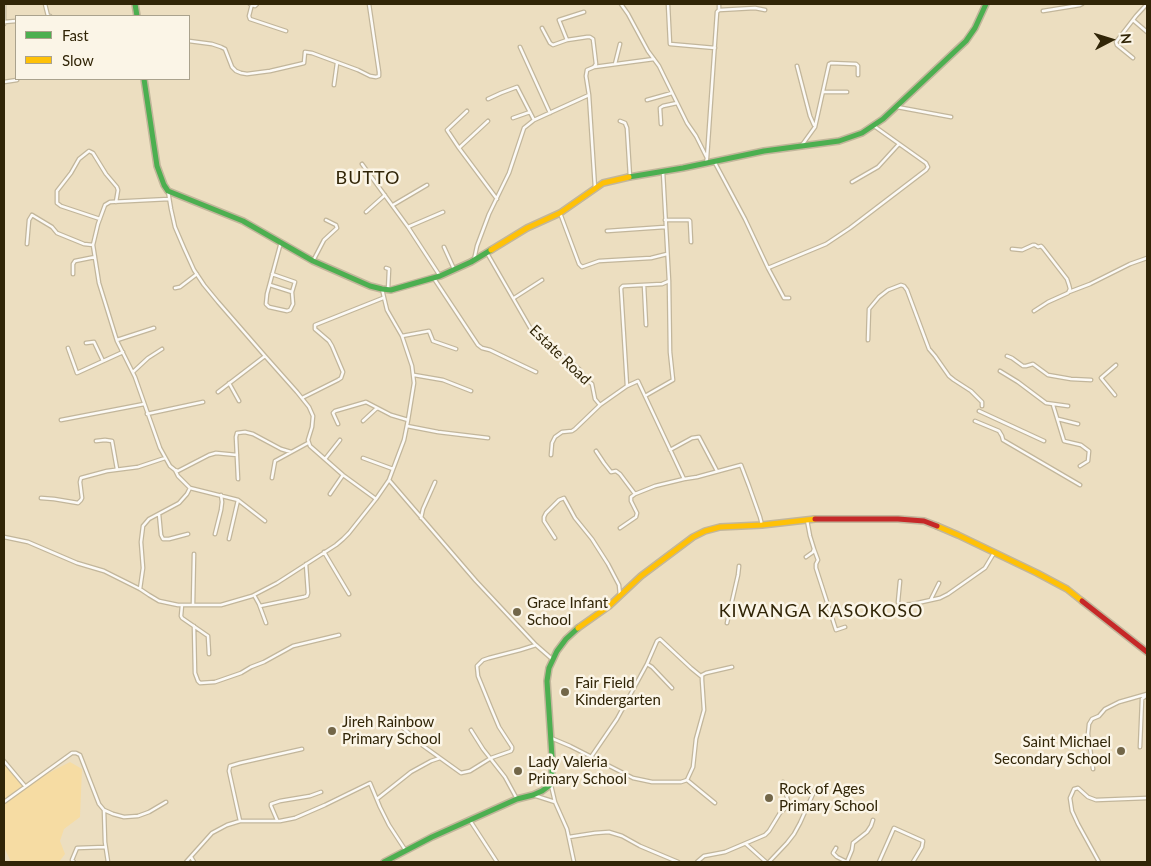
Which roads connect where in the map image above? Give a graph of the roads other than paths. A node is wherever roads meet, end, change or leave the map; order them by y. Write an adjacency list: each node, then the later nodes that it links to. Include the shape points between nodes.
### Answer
1 (4, 4): 16 (street)
2 (251, 4): 3 (street); 18 (street, via 250,19)
3 (257, 4)
4 (369, 4): 27 (street, via 379,76 372,77)
5 (621, 4): 26 (street)
6 (668, 4): 24 (street, via 670,44)
7 (719, 4): 11 (street)
8 (986, 4): 43 (street, via 966,41)
9 (1082, 4): 13 (street)
10 (1147, 4): 15 (street)
11 (719, 10): 12 (street); 24 (street)
12 (766, 10)
13 (1043, 11)
14 (584, 12): 20 (street, via 559,20)
15 (1133, 20): 19 (street); 25 (street, via 1116,42)
16 (4, 23)
17 (542, 28): 20 (street, via 551,44)
18 (286, 31)
19 (1147, 32)
20 (567, 40): 29 (street, via 592,38)
21 (190, 41): 27 (street, via 222,47 232,67 243,74 304,63 304,52)
22 (620, 44): 28 (street)
23 (520, 48): 46 (street)
24 (715, 48): 58 (street)
25 (1133, 58)
26 (654, 60): 28 (street); 38 (street)
27 (337, 63): 35 (street)
28 (615, 64): 29 (street)
29 (594, 66): 39 (street, via 586,72)
30 (797, 66): 54 (street)
31 (858, 75): 36 (street, via 857,64 831,62)
32 (17, 80): 34 (street)
33 (144, 80): 66 (street, via 157,166)
34 (4, 82)
35 (334, 85)
36 (823, 92): 37 (street); 54 (street)
37 (847, 92)
38 (672, 94): 41 (street); 42 (street)
39 (589, 95): 46 (street); 65 (street)
40 (488, 99): 45 (street, via 517,87)
41 (647, 100)
42 (677, 103): 52 (street, via 660,108); 58 (street)
43 (896, 106): 47 (street); 53 (street)
44 (467, 110): 57 (street, via 447,130)
45 (530, 112): 48 (street); 49 (street)
46 (550, 113): 49 (street)
47 (951, 117)
48 (513, 118)
49 (534, 120): 69 (street, via 523,130)
50 (488, 121): 57 (street)
51 (620, 121): 62 (street, via 627,128)
52 (661, 124)
53 (874, 126): 55 (street); 56 (street, via 849,138)
54 (815, 127): 56 (street)
55 (899, 144): 63 (street, via 878,167); 94 (street, via 926,163 926,170 826,244)
56 (802, 146): 59 (street)
57 (460, 148): 69 (street)
58 (707, 160): 59 (street); 61 (street)
59 (714, 161): 94 (street)
60 (362, 164): 67 (street)
61 (662, 171): 62 (street); 77 (street)
62 (630, 177): 65 (street, via 602,183)
63 (852, 182)
64 (427, 185): 71 (street)
65 (595, 188): 74 (street)
66 (168, 191): 68 (street); 81 (street, via 243,220)
67 (385, 195): 71 (street); 72 (street)
68 (169, 198): 70 (street); 97 (street, via 175,227)
69 (497, 199): 91 (street, via 476,246)
70 (116, 202): 75 (street, via 105,205); 75 (street, via 117,187 93,152 89,151 79,159 57,191 57,200 59,205)
71 (392, 206): 78 (street)
72 (366, 212)
73 (443, 212): 78 (street)
74 (560, 213): 87 (street, via 527,228); 88 (street, via 582,266 599,261)
75 (100, 219): 84 (street)
76 (326, 220): 92 (street, via 337,228 324,240)
77 (665, 220): 79 (street); 82 (street, via 689,220)
78 (408, 227): 99 (street)
79 (665, 227): 80 (street); 88 (street)
80 (607, 231)
81 (281, 242): 92 (street); 98 (street)
82 (691, 242)
83 (27, 244): 84 (street, via 28,220 32,215 57,233)
84 (93, 245): 89 (street)
85 (444, 247): 95 (street)
86 (1012, 248): 108 (street, via 1022,250 1032,245 1041,246 1066,279 1070,289)
87 (487, 253): 91 (street); 110 (street, Estate Road)
88 (667, 254): 102 (street)
89 (95, 257): 96 (street, via 75,261); 116 (street, via 99,284)
90 (1147, 258): 108 (street)
91 (474, 260): 95 (street)
92 (313, 261): 106 (street, via 362,283)
93 (386, 268): 106 (street, via 389,269)
94 (768, 268): 111 (street, via 784,298)
95 (454, 270): 99 (street)
96 (72, 274)
97 (197, 274): 105 (street); 123 (street)
98 (272, 274): 103 (street); 107 (street, via 296,282)
99 (440, 276): 100 (street)
100 (433, 277): 106 (street); 129 (street, via 478,345)
101 (542, 280): 110 (street)
102 (669, 281): 104 (street); 137 (street, via 673,380)
103 (270, 285): 107 (street); 107 (street, via 266,304 269,307 290,310)
104 (644, 285): 113 (street); 133 (street, via 623,286 621,289)
105 (175, 288)
106 (385, 289): 109 (street)
107 (292, 292)
108 (1068, 293): 112 (street)
109 (384, 298): 115 (street, via 390,317); 138 (street, via 315,324 315,329 332,346 343,372 338,380)
110 (514, 298): 143 (street, Estate Road, via 536,336 573,364 592,384)
111 (789, 298)
112 (1034, 311)
113 (646, 325)
114 (154, 328): 116 (street)
115 (402, 336): 121 (street, via 430,331 434,341); 130 (street)
116 (117, 340): 122 (street)
117 (868, 340): 144 (street, via 869,309 888,290 904,286 929,349 949,376 979,398)
118 (86, 343): 125 (street, via 94,342)
119 (68, 348): 125 (street, via 77,373)
120 (162, 349): 128 (street)
121 (456, 349)
122 (123, 352): 125 (street); 128 (street)
123 (265, 356): 132 (street); 138 (street)
124 (1007, 356): 131 (street, via 1023,366 1033,364 1048,375)
125 (103, 361)
126 (1116, 365): 136 (street, via 1101,378)
127 (1000, 371): 142 (street, via 1043,402)
128 (133, 372): 141 (street)
129 (536, 372)
130 (414, 375): 134 (street, via 443,380); 151 (street)
131 (1091, 380)
132 (229, 383): 135 (street); 139 (street)
133 (627, 386): 137 (street, via 638,381); 143 (street)
134 (471, 391)
135 (218, 392)
136 (1116, 395)
137 (645, 396): 162 (street)
138 (302, 398): 161 (street, via 313,416)
139 (239, 400)
140 (203, 402): 148 (street)
141 (144, 404): 148 (street); 150 (street)
142 (1053, 405): 145 (street); 149 (street)
143 (600, 406): 166 (street, via 575,429 556,437)
144 (982, 406)
145 (1068, 406)
146 (377, 408): 151 (street); 153 (street); 154 (street, via 366,402 335,410 333,413)
147 (979, 411): 160 (street)
148 (147, 414): 167 (street)
149 (1058, 419): 155 (street); 170 (street, via 1064,441 1081,445 1089,451 1088,461)
150 (61, 420)
151 (408, 420): 156 (street)
152 (974, 420): 181 (street, via 999,431 1003,440)
153 (363, 421)
154 (338, 424)
155 (1078, 424)
156 (407, 426): 157 (street); 172 (street)
157 (488, 438)
158 (340, 440): 169 (street)
159 (96, 441): 171 (street, via 112,441)
160 (1044, 441)
161 (308, 443): 164 (street); 169 (street)
162 (670, 450): 174 (street, via 699,437); 178 (street)
163 (596, 451): 184 (street, via 611,472 620,474)
164 (291, 452): 165 (street, via 242,432 236,434); 176 (street, via 275,461)
165 (237, 455): 173 (street, via 216,453); 177 (street)
166 (551, 455)
167 (165, 458): 171 (street, via 138,467); 173 (street)
168 (363, 458): 172 (street)
169 (325, 459): 175 (street)
170 (1080, 466)
171 (118, 469): 186 (street, via 82,478 82,498 78,503)
172 (393, 469): 179 (street)
173 (175, 470): 182 (street)
174 (717, 471): 178 (street); 193 (street, via 741,465)
175 (343, 475): 183 (street); 187 (street)
176 (272, 478)
177 (238, 479)
178 (684, 479): 184 (street)
179 (389, 480): 187 (street); 190 (street)
180 (435, 482): 190 (street)
181 (1080, 485)
182 (190, 488): 185 (street); 189 (street, via 179,503)
183 (330, 494)
184 (635, 494): 194 (street, via 631,501 636,517)
185 (221, 495): 188 (street); 196 (street)
186 (41, 498)
187 (376, 499): 201 (street, via 343,539)
188 (238, 500): 192 (street); 199 (street)
189 (159, 514): 195 (street, via 162,539); 209 (street, via 146,522 142,532)
190 (421, 518): 222 (street)
191 (807, 520): 193 (street); 200 (street); 202 (street, via 898,518 924,521)
192 (265, 521)
193 (762, 525): 212 (street, via 705,531 641,576)
194 (620, 528)
195 (188, 534)
196 (215, 534)
197 (4, 537): 209 (street, via 28,542 116,576)
198 (555, 538): 212 (street, via 544,517 564,498 608,564)
199 (229, 539)
200 (814, 549): 204 (street); 220 (street, via 818,560 816,568 836,630)
201 (324, 552): 205 (street); 210 (street)
202 (994, 553): 213 (street, via 985,568 948,594); 223 (street, via 1067,589)
203 (194, 554): 215 (street)
204 (806, 557)
205 (306, 564): 211 (street); 216 (street, via 307,596)
206 (739, 566): 218 (street)
207 (900, 581): 213 (street, via 900,604)
208 (940, 583): 213 (street)
209 (140, 589): 214 (street, via 159,601)
210 (349, 594)
211 (254, 595): 215 (street, via 221,605); 216 (street)
212 (620, 596): 225 (street, via 566,639)
213 (931, 599)
214 (182, 605): 215 (street); 219 (street, via 182,618)
215 (193, 605)
216 (260, 606): 217 (street)
217 (266, 622)
218 (727, 623)
219 (194, 626): 221 (street, via 195,672 200,683 215,682 241,673 294,646); 224 (street, via 208,636)
220 (845, 626)
221 (339, 635)
222 (536, 644): 225 (street); 238 (street, via 479,663 478,676 496,722 512,747)
223 (1147, 652)
224 (209, 654)
225 (552, 659): 233 (street, via 547,681)
226 (647, 664): 228 (street, via 660,639); 229 (street); 236 (street, via 617,719)
227 (732, 667): 228 (street, via 706,673)
228 (702, 677): 241 (street, via 704,710 693,766)
229 (672, 688)
230 (1147, 694): 234 (street, via 1142,699); 240 (street, via 1119,702 1092,719 1088,734)
231 (402, 727): 237 (street)
232 (471, 730): 238 (street)
233 (551, 738): 236 (street); 243 (street)
234 (1140, 746)
235 (302, 748): 256 (street, via 230,766)
236 (591, 757): 241 (street, via 642,780)
237 (440, 758): 238 (street, via 461,773); 249 (street, via 412,772)
238 (491, 758): 250 (street)
239 (4, 761): 244 (street)
240 (1093, 769)
241 (687, 780): 254 (street)
242 (783, 782): 261 (street, via 788,805 765,835)
243 (550, 785): 247 (street); 253 (street)
244 (25, 786): 251 (street); 255 (street, via 76,753 80,755)
245 (321, 792): 257 (street, via 271,804)
246 (813, 794): 275 (street, via 794,834)
247 (534, 795): 250 (street); 253 (street)
248 (1147, 798): 279 (street, via 1096,800 1078,788 1074,789 1070,798 1072,811)
249 (377, 799): 257 (street, via 370,783 295,818); 264 (street)
250 (517, 799): 258 (street)
251 (4, 802)
252 (166, 802): 255 (street, via 138,816 124,817)
253 (555, 802): 260 (street)
254 (715, 803)
255 (104, 810): 262 (street)
256 (240, 820): 257 (street); 265 (street, via 215,830)
257 (277, 820)
258 (469, 820): 264 (street); 271 (street)
259 (873, 820): 276 (street, via 867,832 854,842)
260 (569, 837): 272 (street); 273 (street, via 609,832)
261 (746, 844): 274 (street, via 704,856); 275 (street)
262 (106, 847): 266 (street, via 77,848); 267 (street)
263 (836, 848): 276 (street, via 833,853)
264 (406, 851): 270 (street)
265 (191, 857): 268 (street); 269 (street)
266 (74, 862)
267 (108, 862)
268 (186, 862)
269 (194, 862)
270 (384, 862)
271 (497, 862)
272 (574, 862)
273 (678, 862)
274 (696, 862)
275 (767, 862)
276 (847, 862)
277 (879, 862): 278 (street, via 894,828 923,841)
278 (913, 862)
279 (1099, 862)

